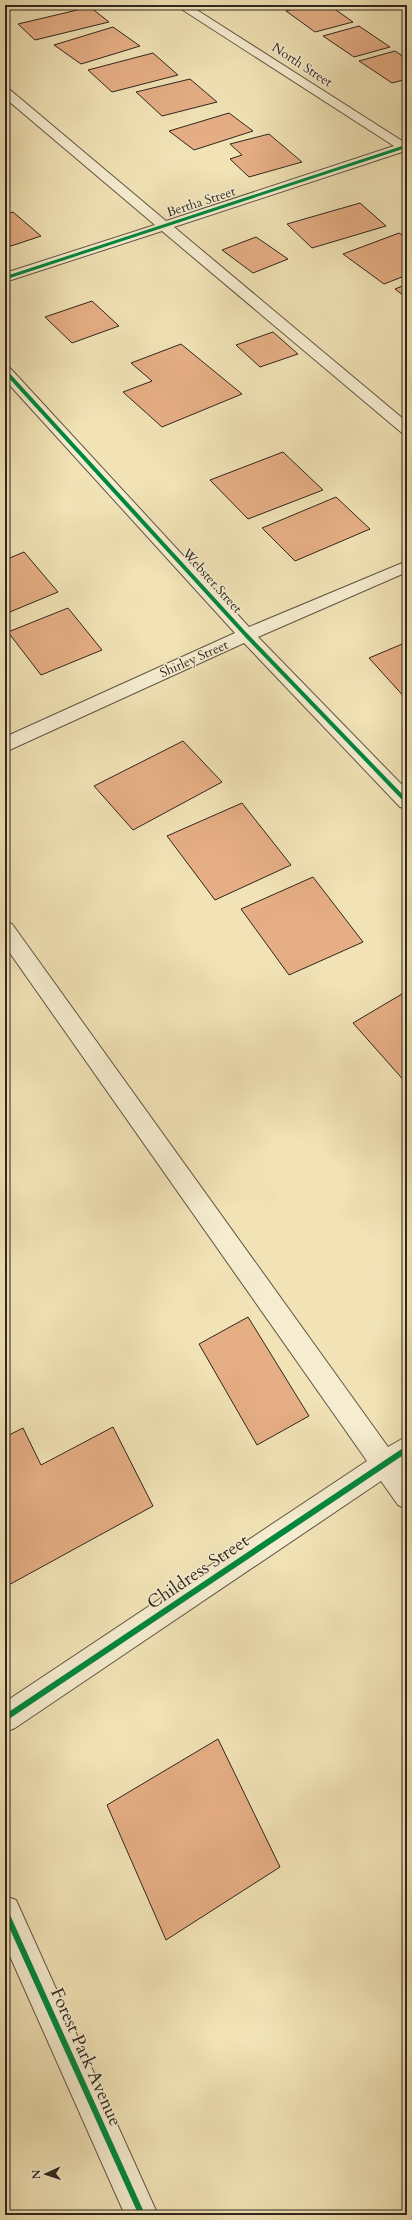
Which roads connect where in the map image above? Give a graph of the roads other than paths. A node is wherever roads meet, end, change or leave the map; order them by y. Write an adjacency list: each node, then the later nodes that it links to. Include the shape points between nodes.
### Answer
1 (181, 5): 3 (street, North Street)
2 (5, 92): 4 (street)
3 (406, 148): 4 (street, Bertha Street)
4 (165, 225): 5 (street, Bertha Street); 7 (street)
5 (5, 278)
6 (5, 371): 9 (street, Webster Street)
7 (407, 430)
8 (407, 566): 9 (street, Shirley Street)
9 (246, 635): 10 (street, Shirley Street); 11 (street, Webster Street)
10 (5, 745)
11 (407, 802)
12 (5, 930): 14 (street)
13 (407, 1450): 14 (street, Childress Street)
14 (385, 1464): 15 (street); 16 (street, Childress Street)
15 (407, 1496)
16 (5, 1718)
17 (5, 1911): 18 (street, Forest Park Avenue)
18 (142, 2215)

